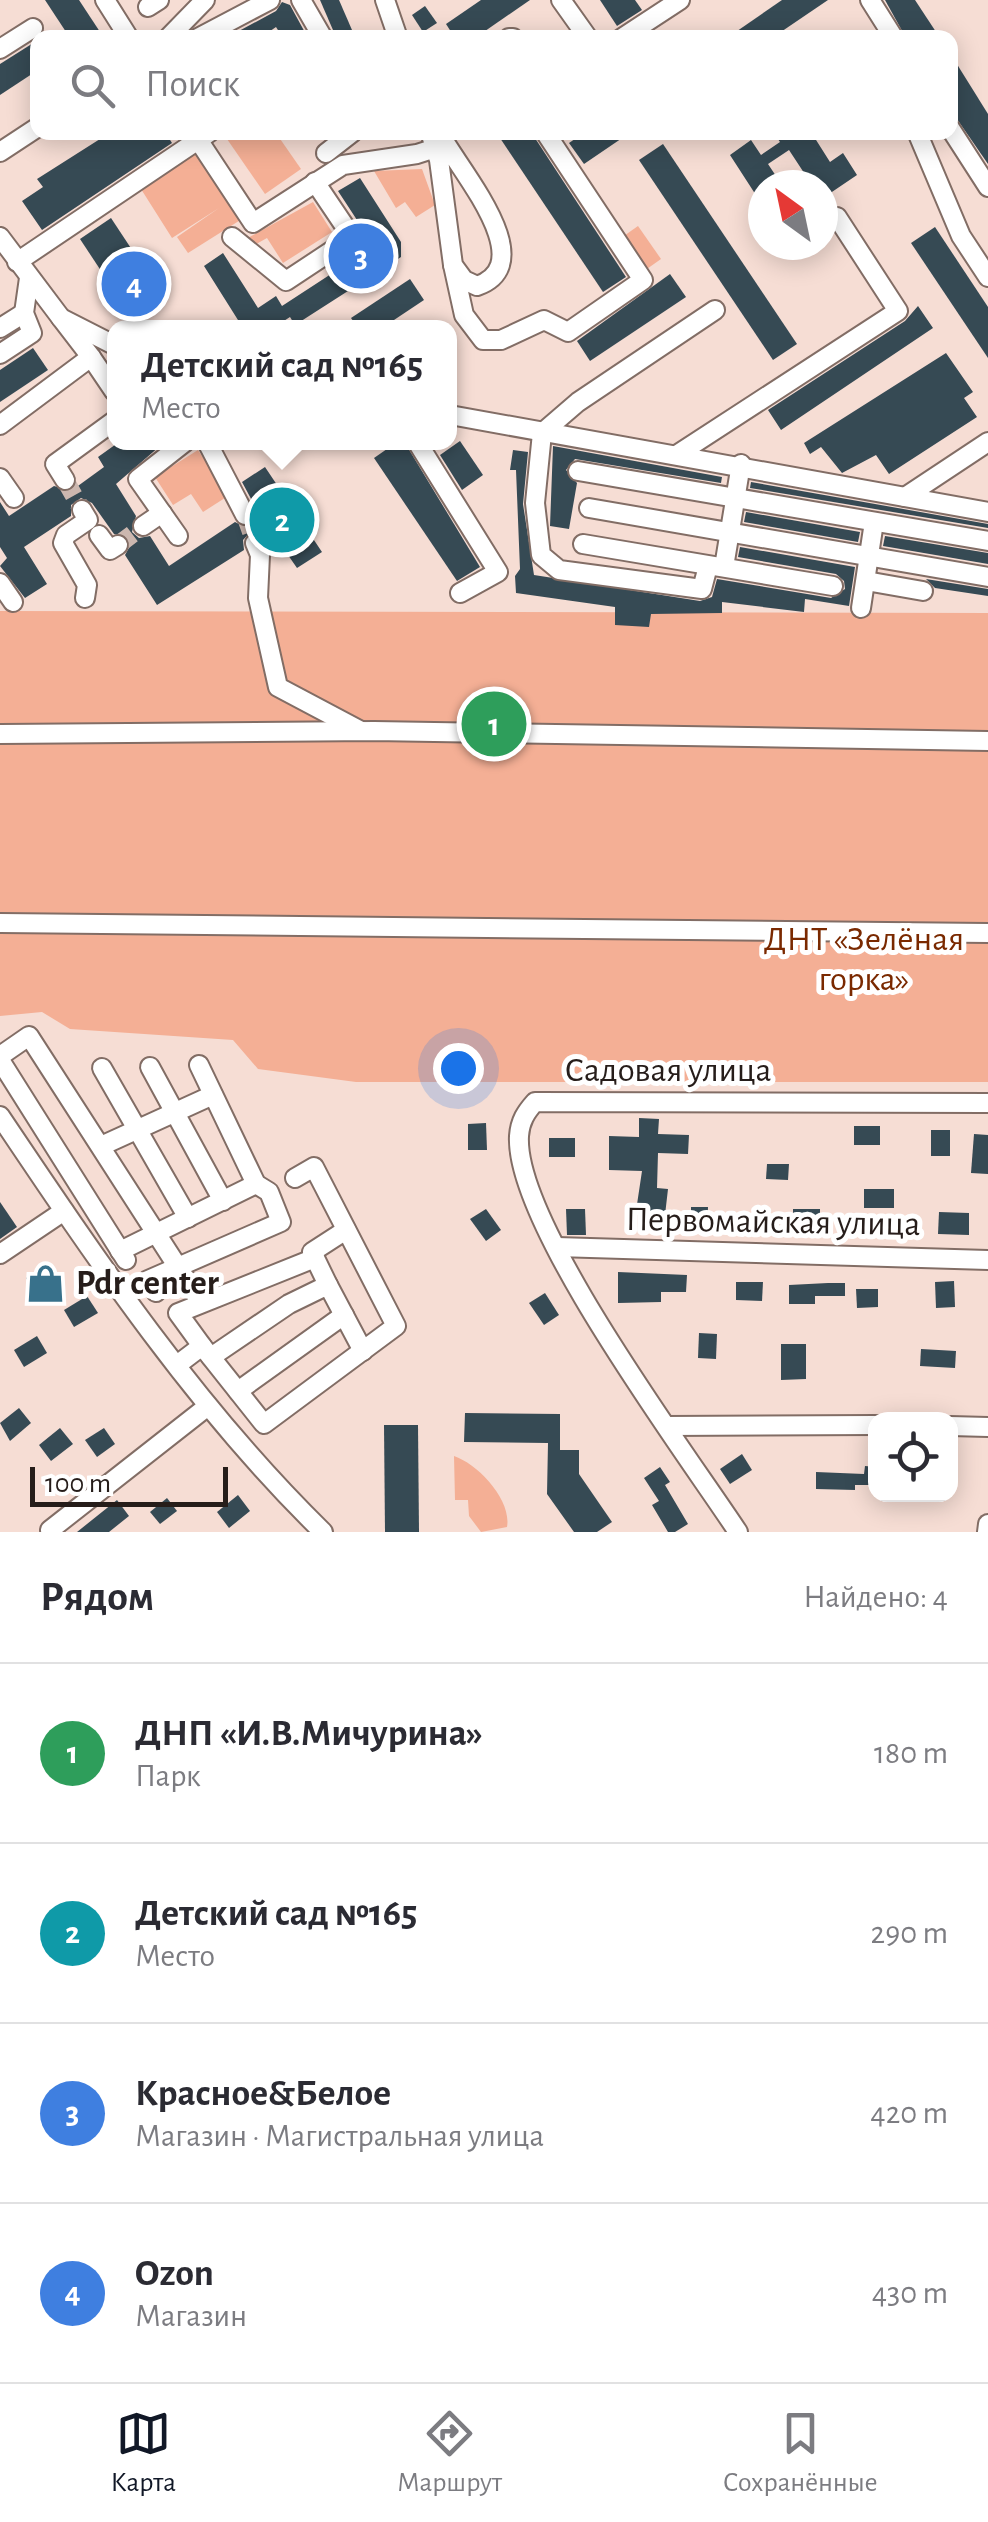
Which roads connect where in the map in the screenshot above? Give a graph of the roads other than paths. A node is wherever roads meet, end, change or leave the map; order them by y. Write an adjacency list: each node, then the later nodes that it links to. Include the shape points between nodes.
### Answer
1 (105, 0): 10 (street)
2 (205, 0): 11 (street); 12 (street)
3 (270, 0): 13 (street)
4 (300, 0): 14 (street)
5 (385, 0): 15 (street)
6 (561, 0): 16 (street)
7 (669, 3): 17 (street)
8 (872, 3): 18 (street); 19 (street)
9 (33, 28): 20 (street)
10 (125, 30)
11 (176, 30)
12 (202, 30)
13 (210, 30)
14 (317, 30)
15 (395, 30)
16 (582, 30)
17 (633, 30)
18 (880, 30)
19 (889, 30)
20 (0, 49)
21 (30, 132): 29 (street)
22 (193, 140): 36 (street)
23 (203, 140): 31 (street, via 253,223)
24 (343, 140): 30 (street)
25 (438, 140): 31 (street, via 343,166); 37 (street); 37 (street, via 483,204 504,248 492,281 477,286)
26 (551, 140): 37 (street, via 643,280 568,332 544,320 501,340 483,340 464,314)
27 (920, 140): 38 (street, via 961,236)
28 (958, 140): 32 (street)
29 (0, 152)
30 (326, 153)
31 (316, 182): 35 (street, via 348,240 286,281)
32 (988, 187)
33 (838, 220): 56 (street, via 898,311)
34 (0, 237): 36 (street)
35 (232, 238)
36 (18, 262): 39 (street)
37 (453, 266)
38 (988, 277)
39 (29, 278): 41 (street); 42 (street)
40 (714, 310): 51 (street)
41 (24, 313): 43 (street); 45 (street, via 32,333)
42 (61, 318): 44 (street); 46 (street)
43 (0, 328)
44 (107, 341)
45 (0, 354)
46 (91, 357): 47 (street); 49 (street)
47 (107, 381)
48 (457, 416): 51 (street)
49 (0, 425)
50 (107, 427): 59 (street)
51 (542, 433): 56 (street); 77 (street, via 536,511 542,555 554,567 702,589)
52 (988, 442): 60 (street)
53 (176, 450): 65 (street, via 138,479)
54 (211, 450): 66 (street)
55 (423, 450): 83 (street, via 498,572)
56 (678, 454): 57 (street)
57 (741, 464): 60 (street); 61 (street)
58 (578, 471): 61 (street)
59 (53, 473)
60 (904, 496): 64 (street)
61 (738, 497): 67 (street); 69 (street)
62 (589, 508): 69 (street)
63 (82, 510): 84 (street, via 88,520 63,543 87,585)
64 (988, 512)
65 (162, 513): 68 (street); 71 (street)
66 (245, 515)
67 (874, 522): 72 (street); 76 (street)
68 (143, 526)
69 (731, 532): 76 (street); 77 (street)
70 (100, 536): 74 (street, via 110,550)
71 (178, 536)
72 (988, 541)
73 (255, 543): 87 (street, via 258,598 278,687)
74 (118, 544)
75 (583, 544): 77 (street)
76 (870, 556): 78 (street); 79 (street)
77 (716, 566): 81 (street)
78 (988, 577)
79 (866, 580): 82 (street); 86 (street)
80 (0, 583): 85 (street)
81 (832, 586)
82 (922, 591)
83 (460, 593)
84 (85, 598)
85 (13, 602)
86 (861, 608)
87 (361, 732): 88 (street); 89 (street)
88 (0, 734)
89 (988, 741)
90 (0, 923): 91 (street)
91 (988, 933)
92 (0, 1058): 101 (street, via 30,1036); 108 (street, via 123,1256)
93 (198, 1065): 96 (street)
94 (150, 1067): 98 (street)
95 (102, 1068): 100 (street)
96 (213, 1095): 98 (street); 103 (street)
97 (988, 1103): 109 (street, Садовая улица, via 534,1102 519,1137 528,1185)
98 (174, 1111): 100 (street); 104 (street)
99 (0, 1116): 105 (street)
100 (136, 1130): 101 (street); 106 (street)
101 (101, 1146): 108 (street)
102 (295, 1178): 107 (street, via 314,1167)
103 (256, 1184): 104 (street); 113 (street, via 268,1192 282,1222)
104 (222, 1200): 106 (street)
105 (64, 1211): 110 (street); 120 (street)
106 (188, 1218): 108 (street)
107 (346, 1230): 111 (street, via 312,1252); 118 (street, via 396,1326)
108 (154, 1234): 113 (street)
109 (557, 1247): 112 (street, Первомайская улица); 124 (street, Садовая улица)
110 (0, 1254)
111 (316, 1258): 114 (street); 116 (street)
112 (988, 1260)
113 (178, 1263): 115 (street, via 148,1280); 116 (street)
114 (328, 1285): 117 (street); 119 (street)
115 (156, 1292)
116 (202, 1303): 119 (street, via 178,1312)
117 (344, 1315): 118 (street); 121 (street)
118 (363, 1350): 121 (street, via 264,1424)
119 (207, 1351): 120 (street); 121 (street)
120 (177, 1365): 122 (street)
121 (238, 1390)
122 (208, 1406): 128 (street); 129 (street)
123 (868, 1425): 124 (street)
124 (668, 1426): 130 (street, Садовая улица)
125 (958, 1426): 126 (street)
126 (988, 1427)
127 (988, 1524): 131 (street)
128 (50, 1530)
129 (323, 1532)
130 (738, 1532)
131 (987, 1532)

